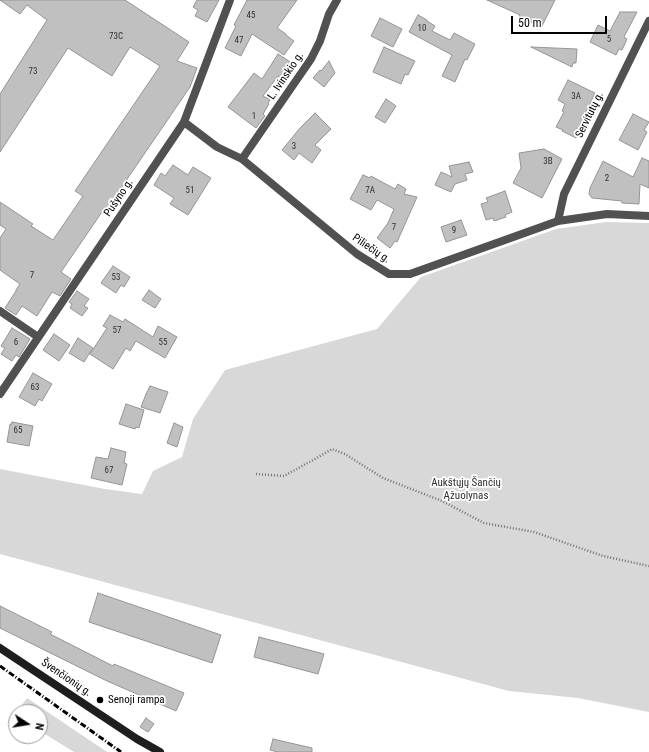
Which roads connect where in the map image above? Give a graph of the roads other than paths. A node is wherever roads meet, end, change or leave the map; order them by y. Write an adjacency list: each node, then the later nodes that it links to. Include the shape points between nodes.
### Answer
1 (230, 0): 4 (street, Pušyno g.)
2 (336, 0): 5 (street, L. Ivinskio g., via 311,59)
3 (649, 21): 7 (street, Servitutų g., via 564,194)
4 (184, 122): 5 (street, Piliečių g., via 217,147); 9 (street, Pušyno g.)
5 (242, 159): 7 (street, Piliečių g., via 357,254 389,274 410,274)
6 (649, 216): 7 (street, Piliečių g., via 607,214)
7 (558, 221)
8 (0, 311): 9 (street)
9 (38, 337): 10 (street, Pušyno g.)
10 (0, 394)
11 (0, 648): 12 (street, Švenčionių g.)
12 (160, 752)

